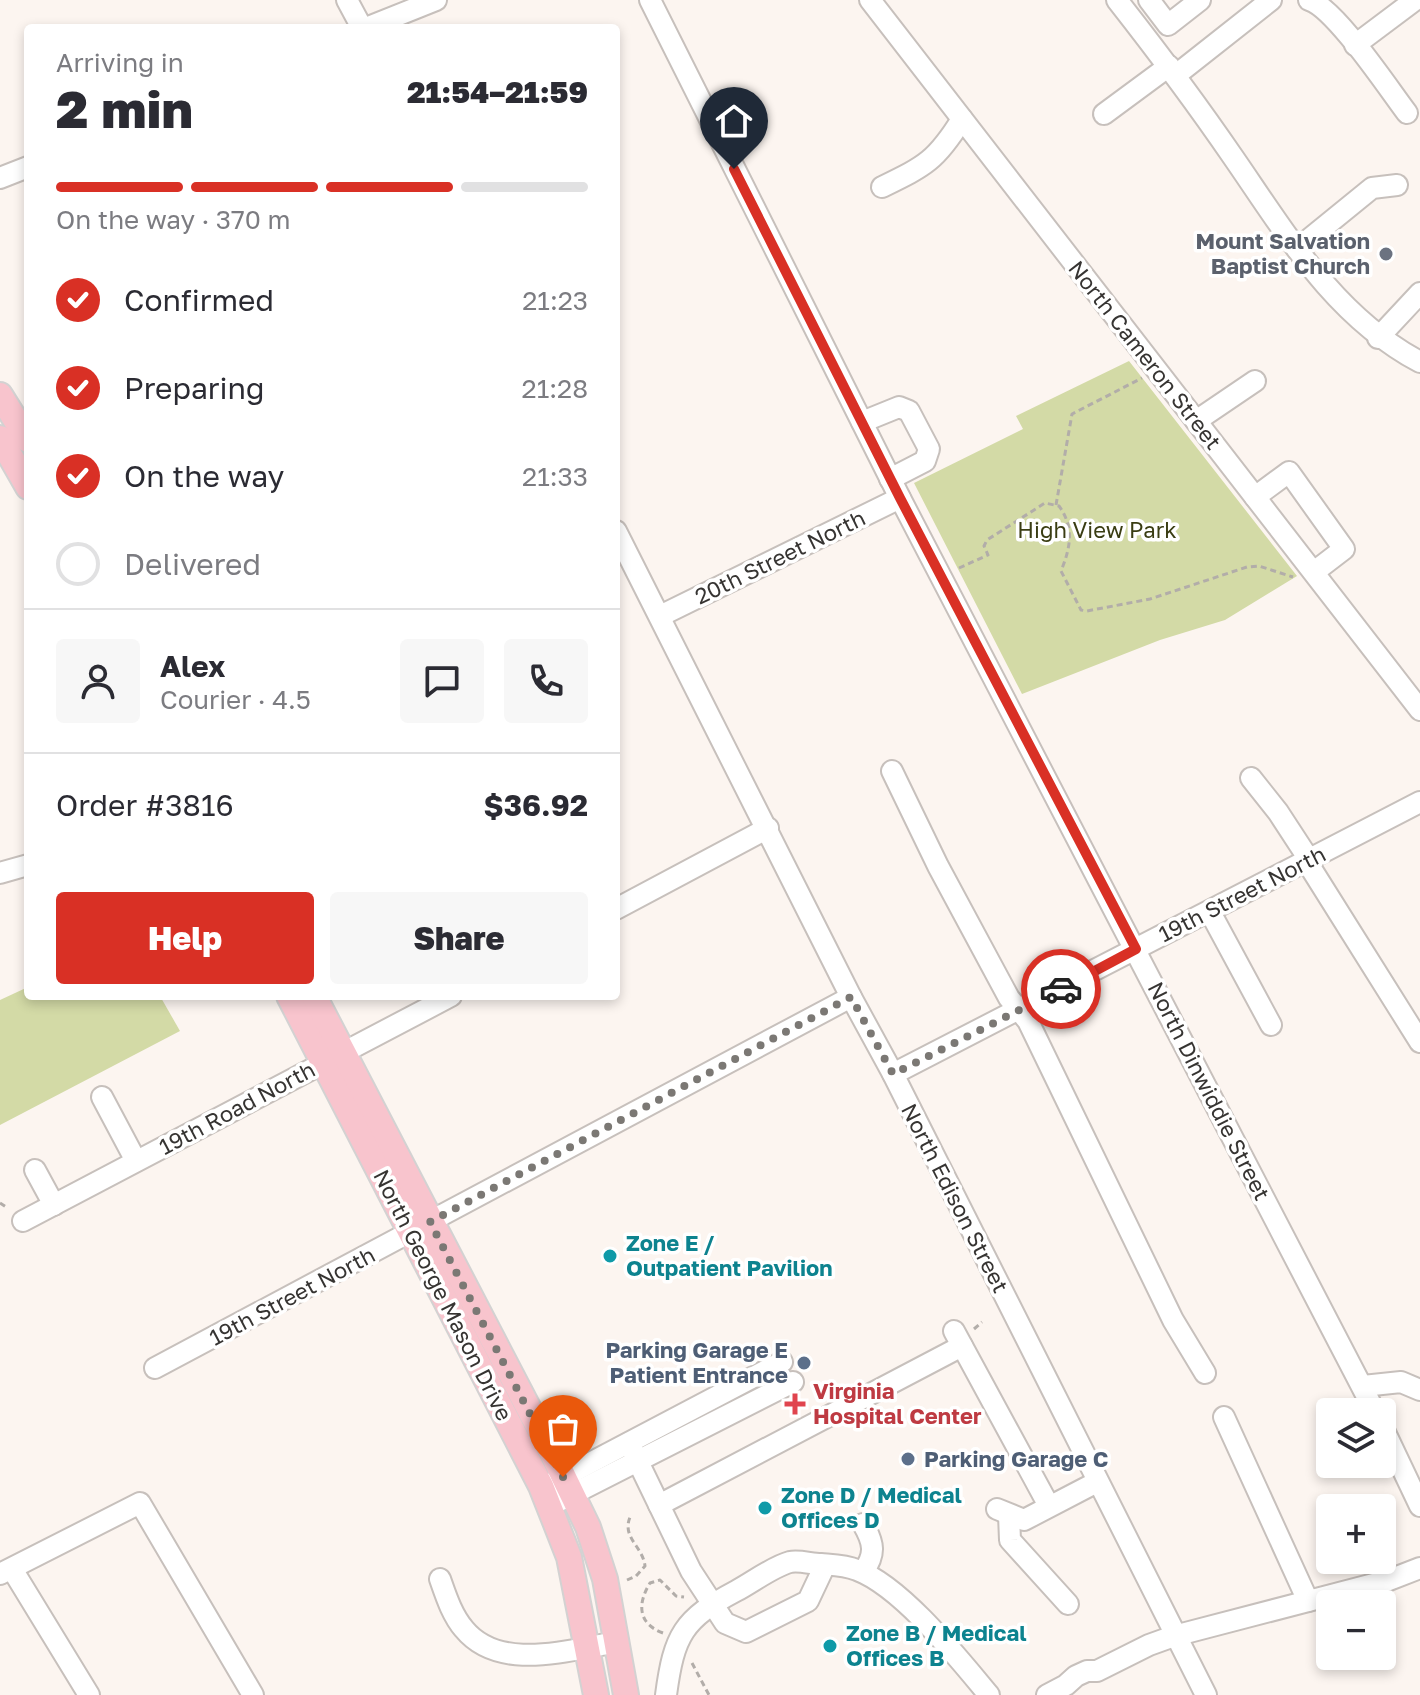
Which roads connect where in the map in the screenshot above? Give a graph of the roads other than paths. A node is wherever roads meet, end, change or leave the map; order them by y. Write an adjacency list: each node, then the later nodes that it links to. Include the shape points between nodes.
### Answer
1 (347, 0): 11 (street)
2 (436, 0): 12 (street)
3 (650, 0): 29 (street, North Dinwiddie Street)
4 (870, 0): 17 (street, North Cameron Street)
5 (1149, 0): 6 (street, via 1168,25)
6 (1200, 0)
7 (1271, 0): 14 (street)
8 (1309, 0): 13 (street)
9 (1415, 0): 13 (street)
10 (1120, 1): 14 (street)
11 (362, 24)
12 (374, 24)
13 (1355, 45): 15 (street)
14 (1172, 71): 16 (street); 22 (street)
15 (1407, 113)
16 (1104, 114)
17 (962, 119): 21 (street, via 943,150); 28 (street, North Cameron Street)
18 (24, 169): 19 (street)
19 (0, 178)
20 (1397, 185): 22 (street, via 1372,188)
21 (882, 187)
22 (1297, 249): 24 (street)
23 (1420, 293): 24 (street)
24 (1378, 338): 25 (street)
25 (1420, 362)
26 (1255, 381): 28 (street)
27 (0, 395): 30 (main road)
28 (1196, 421): 34 (street, North Cameron Street)
29 (862, 422): 33 (street, North Dinwiddie Street); 33 (street, 20th Street North, via 899,407 909,411 929,449 925,461)
30 (24, 434)
31 (0, 438): 32 (main road)
32 (24, 480)
33 (895, 488): 37 (street, 20th Street North); 48 (street, North Dinwiddie Street)
34 (1255, 497): 36 (street, North Cameron Street); 36 (street, via 1289,472 1344,549)
35 (624, 567): 37 (street, North Edison Street)
36 (1311, 569): 38 (street, North Cameron Street)
37 (660, 616): 42 (street, North Edison Street)
38 (1420, 710)
39 (892, 771): 53 (street)
40 (1251, 778): 43 (street)
41 (1420, 802): 43 (street, 19th Street North)
42 (768, 828): 46 (street); 49 (street, North Edison Street)
43 (1308, 861): 47 (street, 19th Street North); 55 (street)
44 (24, 866): 45 (street)
45 (0, 873)
46 (620, 907)
47 (1210, 912): 48 (street, 19th Street North); 54 (street)
48 (1136, 949): 53 (street, 19th Street North); 68 (street, North Dinwiddie Street)
49 (851, 997): 57 (street, North Edison Street); 63 (street, 19th Street North)
50 (292, 1000): 56 (main road, North George Mason Drive)
51 (315, 1000): 56 (main road, North George Mason Drive)
52 (443, 1000): 56 (street, 19th Road North)
53 (1019, 1011): 57 (street, 19th Street North); 66 (street, via 1173,1320)
54 (1271, 1025)
55 (1420, 1042)
56 (333, 1058): 59 (street, 19th Road North); 63 (main road, North George Mason Drive)
57 (893, 1074): 74 (street, North Edison Street)
58 (102, 1097): 59 (street)
59 (136, 1161): 61 (street, 19th Road North)
60 (35, 1170): 61 (street)
61 (54, 1205): 62 (street, 19th Road North)
62 (23, 1221)
63 (421, 1228): 65 (street, 19th Street North); 75 (main road, North George Mason Drive)
64 (782, 1362): 72 (street)
65 (155, 1368)
66 (1205, 1373)
67 (793, 1382): 72 (street)
68 (1363, 1386): 69 (street, via 1401,1382); 70 (street, North Dinwiddie Street)
69 (1420, 1390)
70 (1369, 1398)
71 (1224, 1417): 85 (street)
72 (634, 1452): 75 (street); 76 (street)
73 (1396, 1455): 78 (street)
74 (1097, 1482): 77 (street); 88 (street, North Edison Street)
75 (556, 1492): 89 (main road, North George Mason Drive, via 588,1527); 90 (main road, North George Mason Drive)
76 (659, 1505): 77 (street, via 958,1338 1022,1472); 86 (street)
77 (1049, 1506): 87 (street, via 1024,1520 1003,1512 1010,1540)
78 (1420, 1506)
79 (863, 1524): 83 (street, via 873,1544)
80 (825, 1565): 83 (street); 86 (street, via 792,1562); 86 (street, via 808,1601 746,1632 725,1623)
81 (1420, 1568): 85 (street)
82 (6, 1572): 91 (street); 92 (street, via 140,1503)
83 (863, 1572): 96 (street, via 905,1602)
84 (440, 1579): 90 (street, via 463,1629 479,1644 524,1655)
85 (1308, 1601): 88 (street)
86 (712, 1604): 95 (street, via 680,1634)
87 (1068, 1604)
88 (1174, 1636): 97 (street, via 1097,1671 1093,1680); 98 (street, North Edison Street)
89 (618, 1642): 90 (street); 94 (main road, North George Mason Drive)
90 (588, 1647): 93 (main road, North George Mason Drive)
91 (89, 1695)
92 (253, 1695)
93 (596, 1695)
94 (626, 1695)
95 (666, 1695)
96 (989, 1695)
97 (1047, 1695)
98 (1206, 1695)

